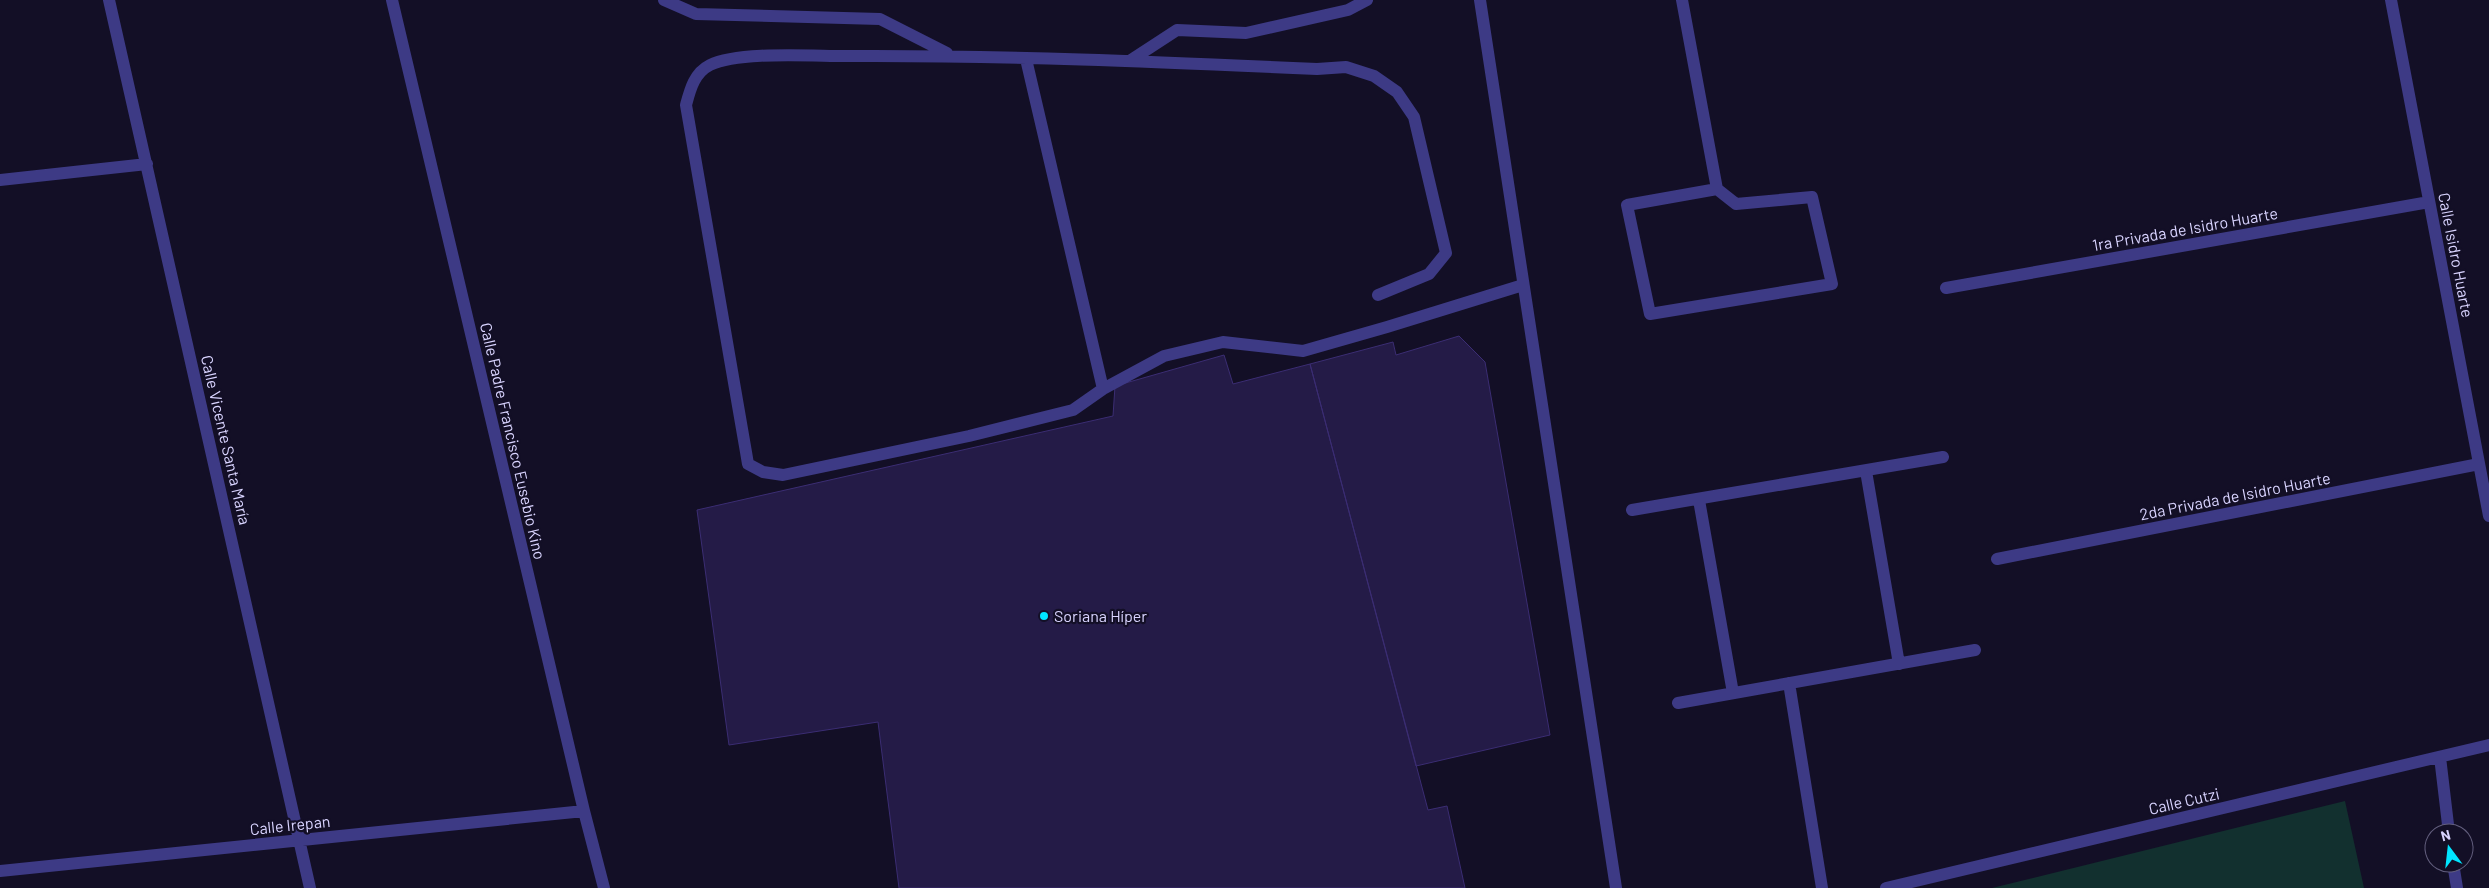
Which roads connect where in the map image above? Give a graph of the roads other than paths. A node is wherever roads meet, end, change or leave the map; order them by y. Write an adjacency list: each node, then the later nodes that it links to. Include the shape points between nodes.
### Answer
1 (110, 0): 11 (street, Calle Vicente Santa María)
2 (392, 0): 33 (street, Calle Padre Francisco Eusebio Kino)
3 (664, 0): 8 (street, via 696,14 880,19)
4 (1367, 0): 10 (street, via 1348,10 1246,33 1177,30)
5 (1480, 0): 15 (street)
6 (1682, 0): 13 (street)
7 (2391, 0): 14 (street, Calle Isidro Huarte)
8 (950, 55): 9 (street); 18 (street, via 736,57 709,65 692,82 686,105 748,464 763,472 783,475 960,438 1073,410)
9 (1026, 59): 10 (street); 18 (street)
10 (1131, 60): 17 (street, via 1317,69 1346,67 1374,76 1397,92 1414,117 1446,253 1429,274)
11 (147, 164): 12 (street); 35 (street, Calle Vicente Santa María)
12 (0, 180)
13 (1718, 189): 13 (street, via 1627,205 1650,314 1832,284 1812,197 1736,204)
14 (2429, 202): 16 (street, 1ra Privada de Isidro Huarte); 20 (street, Calle Isidro Huarte)
15 (1523, 285): 18 (street, via 1303,351 1223,342 1172,354); 40 (street)
16 (1946, 288)
17 (1378, 295)
18 (1103, 389)
19 (1943, 457): 21 (street)
20 (2479, 464): 24 (street, Calle Isidro Huarte); 25 (street, 2da Privada de Isidro Huarte)
21 (1866, 471): 22 (street); 27 (street)
22 (1699, 500): 23 (street); 29 (street)
23 (1632, 510)
24 (2489, 516)
25 (1997, 559)
26 (1975, 650): 27 (street)
27 (1899, 664): 28 (street)
28 (1789, 683): 29 (street); 41 (street)
29 (1733, 693): 30 (street)
30 (1678, 703)
31 (2489, 745): 32 (street, Calle Cutzi)
32 (2440, 757): 34 (street); 42 (street, Calle Cutzi)
33 (584, 811): 35 (street, Calle Irepan); 39 (street, Calle Padre Francisco Eusebio Kino)
34 (2449, 823)
35 (299, 840): 36 (street, Calle Irepan); 38 (street, Calle Vicente Santa María)
36 (0, 871)
37 (2454, 873): 43 (street)
38 (310, 888)
39 (604, 888)
40 (1616, 888)
41 (1822, 888)
42 (1886, 888)
43 (2456, 888)

